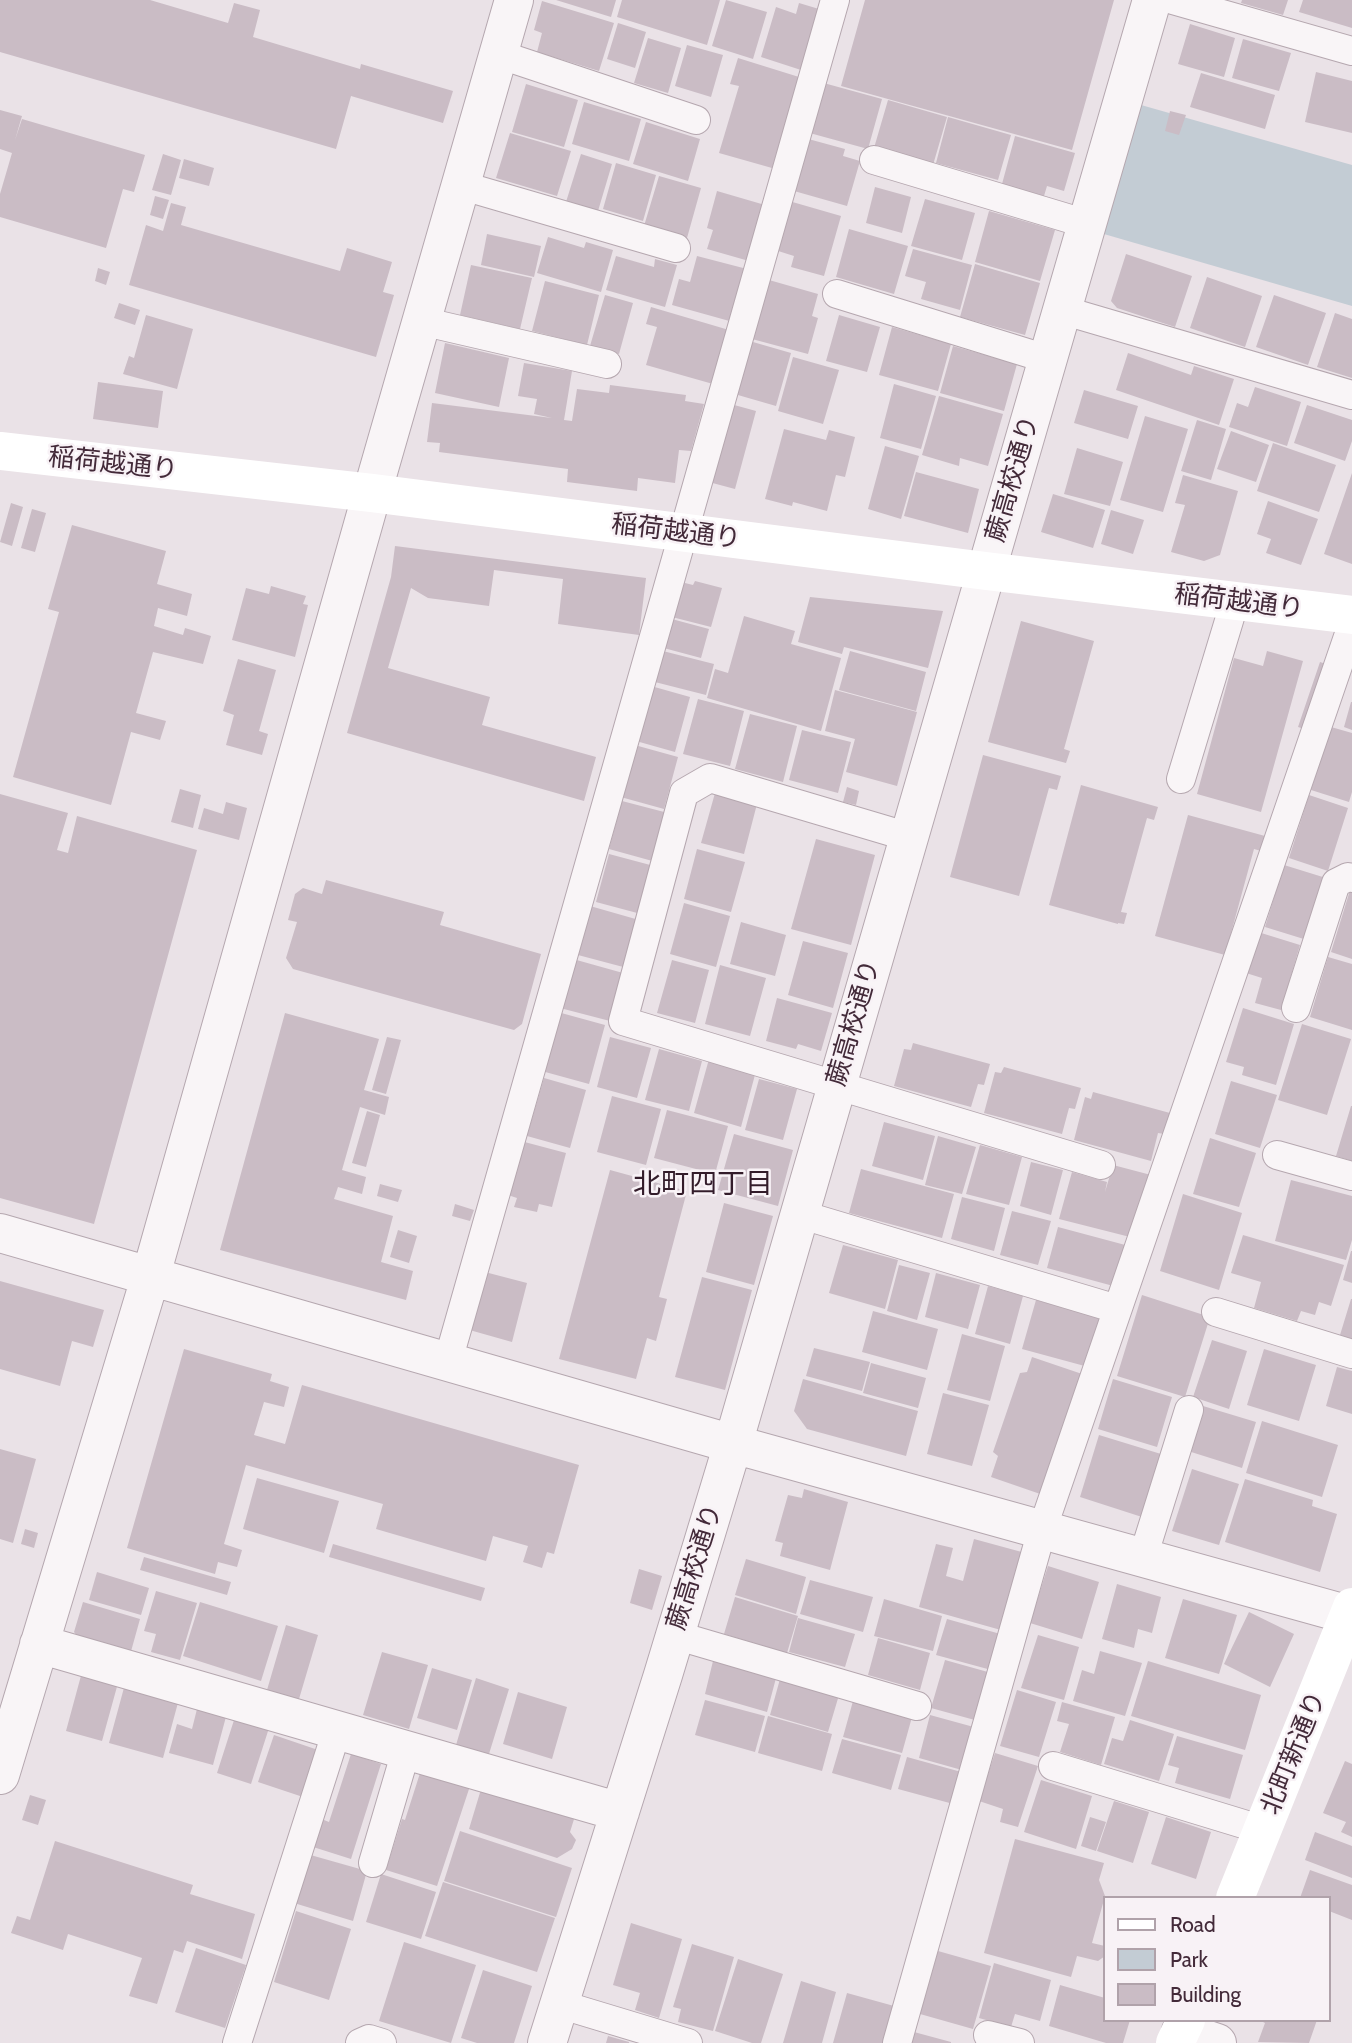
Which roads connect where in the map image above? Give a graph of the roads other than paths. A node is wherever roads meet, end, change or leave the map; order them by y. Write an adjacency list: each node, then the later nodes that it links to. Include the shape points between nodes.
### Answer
1 (514, 0): 6 (street)
2 (835, 0): 20 (lane)
3 (1152, 0): 10 (street, 蕨高校通り)
4 (1172, 0): 5 (lane)
5 (1352, 51)
6 (498, 54): 7 (lane); 9 (street)
7 (696, 120)
8 (874, 160): 10 (lane)
9 (460, 185): 11 (lane); 14 (street)
10 (1087, 224): 13 (street, 蕨高校通り)
11 (676, 248)
12 (837, 294): 15 (lane)
13 (1062, 310): 15 (street, 蕨高校通り); 17 (lane)
14 (421, 321): 16 (lane); 19 (street)
15 (1048, 359): 21 (street, 蕨高校通り)
16 (607, 364)
17 (1352, 395)
18 (0, 451): 19 (street, 稲荷越通り)
19 (372, 493): 20 (street, 稲荷越通り); 35 (street)
20 (684, 533): 21 (street, 稲荷越通り); 39 (lane)
21 (986, 571): 22 (street, 稲荷越通り); 26 (street, 蕨高校通り)
22 (1235, 601): 23 (street, 稲荷越通り); 25 (lane)
23 (1352, 615)
24 (1352, 625): 36 (lane)
25 (1181, 779)
26 (909, 837): 29 (street, 蕨高校通り); 29 (lane, via 710,778 684,793 623,1021)
27 (1352, 878): 28 (lane, via 1336,883)
28 (1296, 1008)
29 (836, 1084): 31 (lane); 33 (street, 蕨高校通り)
30 (1277, 1155): 32 (lane)
31 (1101, 1164)
32 (1352, 1175)
33 (799, 1214): 36 (lane); 41 (street, 蕨高校通り)
34 (0, 1233): 35 (street)
35 (150, 1275): 39 (street); 46 (street)
36 (1117, 1309): 42 (lane)
37 (1216, 1312): 38 (lane)
38 (1352, 1354)
39 (448, 1361): 41 (street)
40 (1189, 1410): 43 (lane)
41 (733, 1444): 42 (street); 45 (street, 蕨高校通り)
42 (1042, 1530): 43 (street); 64 (lane)
43 (1143, 1558): 44 (street)
44 (1351, 1611): 53 (street, 北町新通り)
45 (675, 1634): 47 (lane); 52 (street, 蕨高校通り)
46 (39, 1644): 48 (street); 51 (street)
47 (917, 1706)
48 (337, 1731): 49 (street); 59 (lane)
49 (406, 1751): 52 (street); 54 (lane)
50 (1053, 1766): 53 (lane)
51 (0, 1775)
52 (620, 1812): 56 (street, 蕨高校通り)
53 (1263, 1830): 55 (street, 北町新通り)
54 (373, 1863)
55 (1236, 1896)
56 (559, 2004): 62 (street, 蕨高校通り); 63 (lane)
57 (1181, 2031): 66 (street)
58 (988, 2035): 65 (lane)
59 (237, 2043)
60 (360, 2043): 61 (lane, via 369,2039)
61 (383, 2043)
62 (547, 2043)
63 (688, 2043)
64 (897, 2043)
65 (1020, 2043)
66 (1217, 2043)

